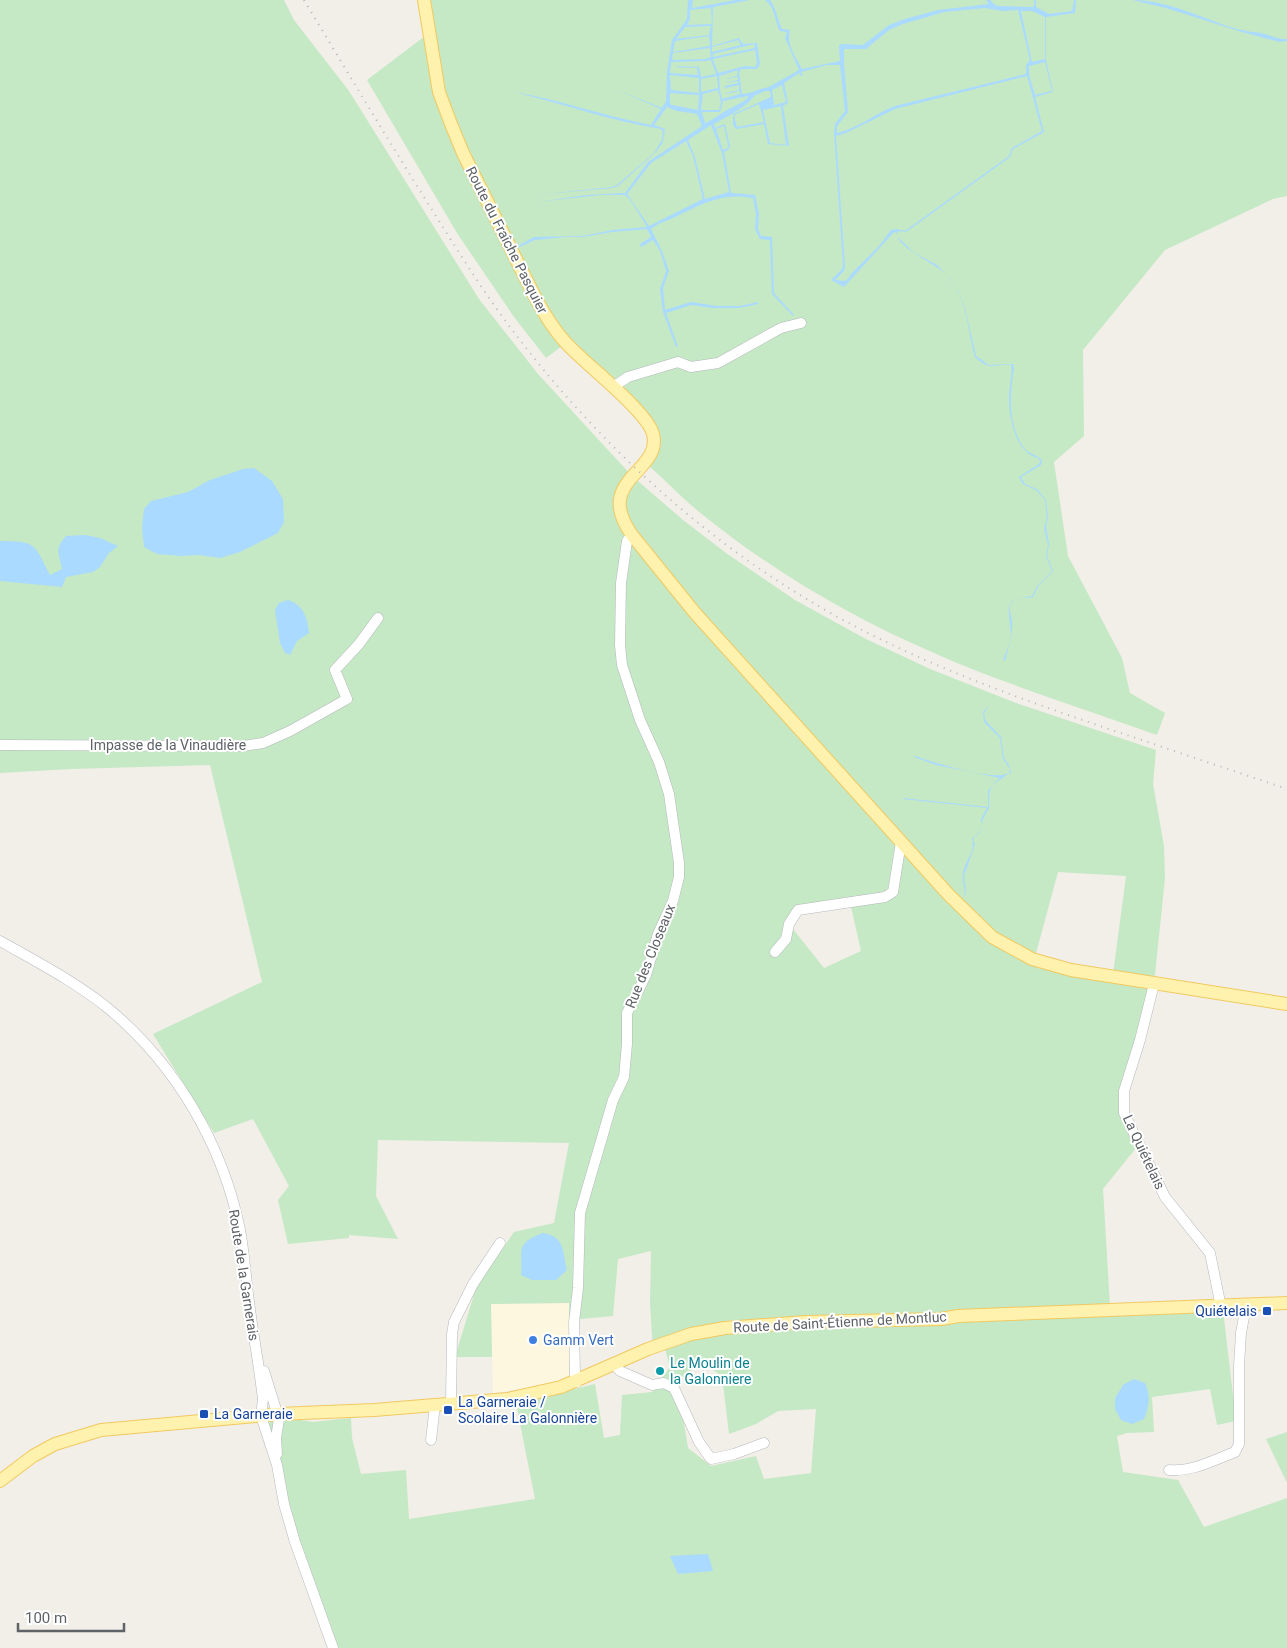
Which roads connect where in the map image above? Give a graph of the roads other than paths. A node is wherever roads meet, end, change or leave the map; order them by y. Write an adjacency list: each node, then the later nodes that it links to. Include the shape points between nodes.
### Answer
1 (424, 0): 3 (main road, Route du Fraîche Pasquier, via 439,92 463,153 546,317 566,343)
2 (801, 323): 3 (street, via 780,328 718,363 691,367 678,362 628,377)
3 (613, 387): 4 (main road, Route du Fraîche Pasquier, via 640,413 653,433 652,449 623,489 619,505 623,522)
4 (632, 536): 7 (main road, Route du Fraîche Pasquier, via 695,613); 18 (street, Rue des Closeaux, via 627,541 620,584 622,665 669,794 679,877 646,975 627,1012 624,1077 613,1100 580,1213 574,1322)
5 (378, 618): 6 (street, Impasse de la Vinaudière, via 334,670 347,699 290,731 263,742 243,746)
6 (0, 746)
7 (901, 842): 9 (street, via 893,892 886,897 798,910 789,924 786,938); 10 (main road, Route du Fraîche Pasquier, via 992,937 1032,959 1071,970)
8 (0, 941): 16 (street, Route de la Garnerais, via 76,985 109,1009 136,1034 188,1099 223,1169 240,1229)
9 (775, 952)
10 (1154, 984): 11 (main road, Route du Fraîche Pasquier); 15 (street, La Quiételais, via 1124,1091 1124,1113 1165,1197 1210,1253)
11 (1287, 1004)
12 (500, 1243): 19 (street, via 473,1284 454,1322)
13 (1287, 1303): 14 (main road, Route de Saint-Étienne de Montluc)
14 (1246, 1306): 15 (main road, Route de Saint-Étienne de Montluc); 26 (street, via 1239,1366 1239,1444 1235,1452 1205,1464 1181,1471)
15 (1221, 1307): 17 (main road, Route de Saint-Étienne de Montluc, via 762,1324 670,1340)
16 (256, 1349): 21 (street, Route de la Garnerais); 22 (street, Route de la Garnerais, via 263,1399)
17 (614, 1364): 18 (main road, Route de Saint-Étienne de Montluc); 24 (street, via 620,1370 652,1384 664,1383 674,1388 699,1442 711,1459)
18 (576, 1382): 19 (main road, Route de Saint-Étienne de Montluc, via 547,1392)
19 (451, 1403): 20 (main road, Route de Saint-Étienne de Montluc)
20 (435, 1405): 21 (main road, Route de Saint-Étienne de Montluc); 23 (street)
21 (278, 1414): 22 (main road, Route de Saint-Étienne de Montluc); 25 (street, Route de la Garnerais)
22 (261, 1416): 25 (street); 27 (main road, Route de Saint-Étienne de Montluc, via 101,1430 55,1444 32,1456)
23 (432, 1440)
24 (764, 1443)
25 (277, 1465): 28 (street, via 295,1541)
26 (1169, 1470)
27 (0, 1481)
28 (333, 1648)

